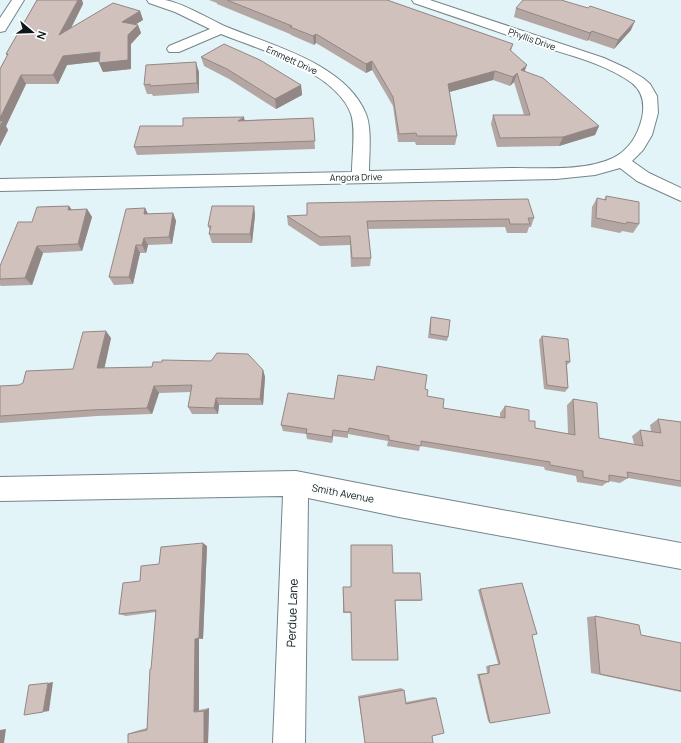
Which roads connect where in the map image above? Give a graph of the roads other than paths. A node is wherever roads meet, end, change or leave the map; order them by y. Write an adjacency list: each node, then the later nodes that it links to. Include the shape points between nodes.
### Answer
1 (18, 0): 4 (street)
2 (153, 0): 5 (street, Emmett Drive)
3 (418, 0): 7 (street, Phyllis Drive, via 600,63)
4 (0, 28)
5 (221, 29): 6 (street); 9 (street, Emmett Drive, via 294,59 325,76 340,89 358,115)
6 (174, 48)
7 (642, 84): 8 (street, Angora Drive, via 650,99 648,126 641,142)
8 (622, 161): 9 (street, Angora Drive, via 604,167 556,173); 11 (street, via 643,177)
9 (360, 178): 10 (street, Angora Drive)
10 (0, 184)
11 (681, 195)
12 (296, 483): 13 (street, Smith Avenue); 14 (street, Smith Avenue); 15 (street, Perdue Lane)
13 (0, 489)
14 (681, 556)
15 (289, 743)

